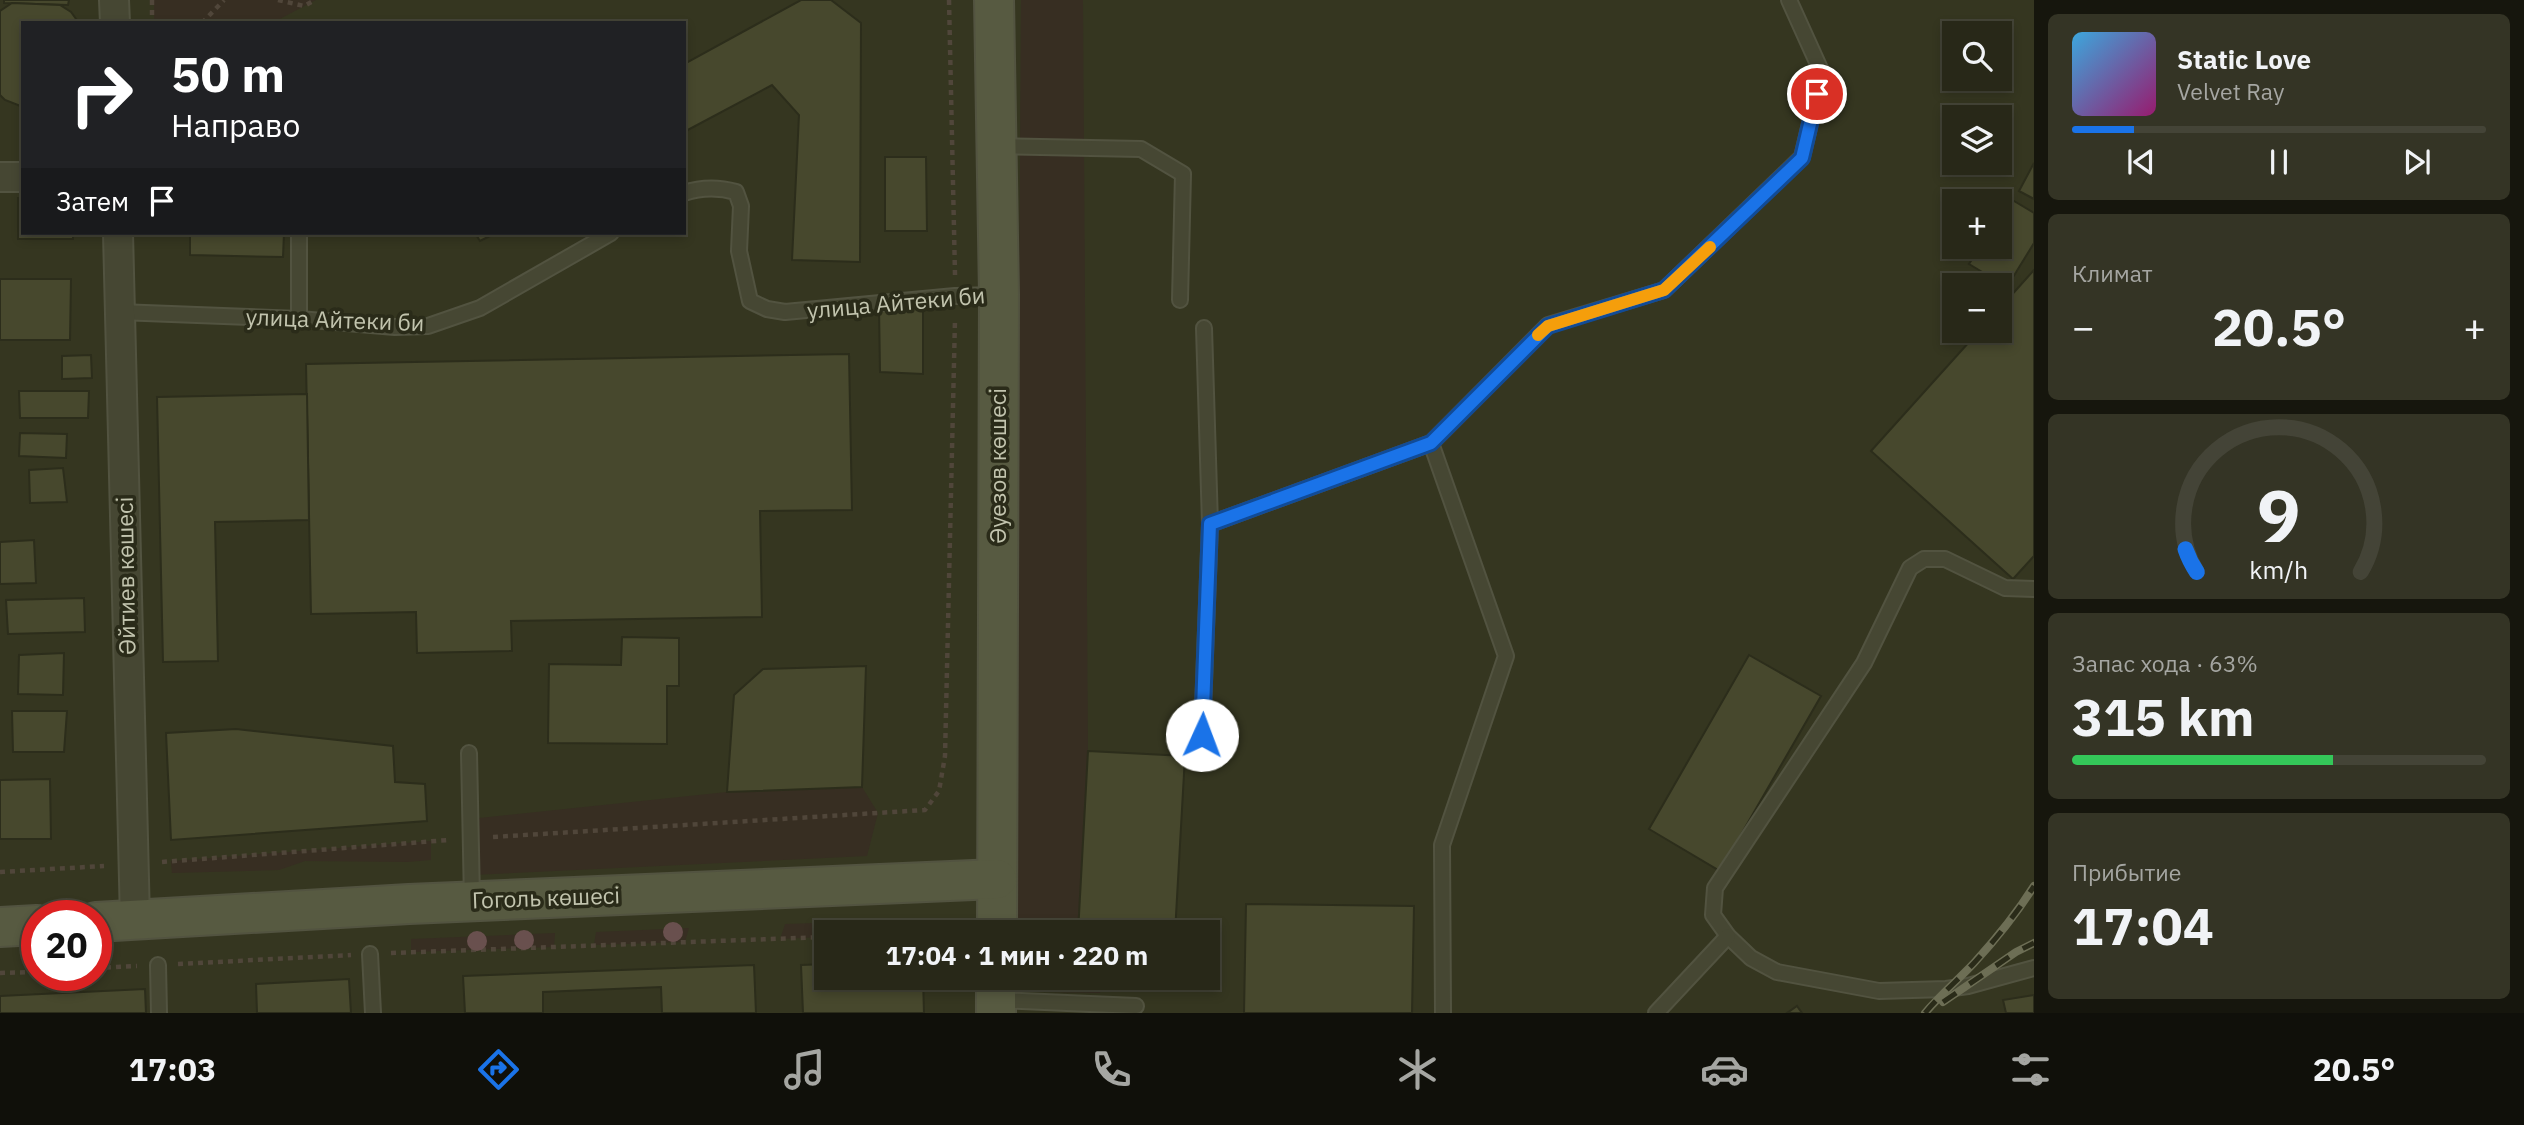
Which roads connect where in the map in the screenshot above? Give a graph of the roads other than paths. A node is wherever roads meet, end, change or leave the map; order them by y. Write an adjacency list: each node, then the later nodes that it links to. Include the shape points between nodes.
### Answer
1 (114, 0): 4 (street)
2 (994, 0): 5 (main road, Әуезов көшесі)
3 (1790, 0): 17 (lane, via 1822,73 1802,158 1664,290 1548,326)
4 (115, 21)
5 (995, 146): 12 (main road, Әуезов көшесі); 13 (lane, via 1140,149 1183,174)
6 (0, 177): 7 (street)
7 (21, 177)
8 (686, 192): 12 (lane, улица Айтеки би, via 720,188 736,192 741,206 739,251 750,301 767,309 785,312)
9 (118, 235): 14 (street, Әйтиев көшесі)
10 (299, 235): 15 (lane)
11 (608, 235): 15 (lane, улица Айтеки би, via 480,308 428,326)
12 (999, 295): 22 (main road, Әуезов көшесі)
13 (1180, 300)
14 (119, 312): 15 (lane, улица Айтеки би); 24 (street, Әйтиев көшесі)
15 (299, 319)
16 (1204, 328): 18 (lane)
17 (1431, 443): 18 (lane); 37 (lane, via 1506,656 1442,845)
18 (1210, 524): 20 (lane)
19 (2034, 589): 29 (lane, via 2005,588 1945,559 1924,559 1910,568 1864,663 1715,888 1713,915)
20 (1202, 735)
21 (469, 753): 23 (lane)
22 (997, 879): 23 (main road, Гоголь көшесі); 25 (main road, Әуезов көшесі)
23 (472, 901): 24 (main road, Гоголь көшесі)
24 (135, 920): 26 (main road, Гоголь көшесі)
25 (997, 920)
26 (112, 921)
27 (21, 926): 28 (main road)
28 (0, 927)
29 (1728, 936): 32 (lane, via 1751,958 1777,972 1879,990 1968,986); 38 (lane)
30 (370, 954): 36 (lane)
31 (158, 965): 35 (lane)
32 (2034, 968)
33 (996, 997): 34 (lane)
34 (1136, 1006)
35 (159, 1013)
36 (373, 1013)
37 (1443, 1013)
38 (1656, 1013)

